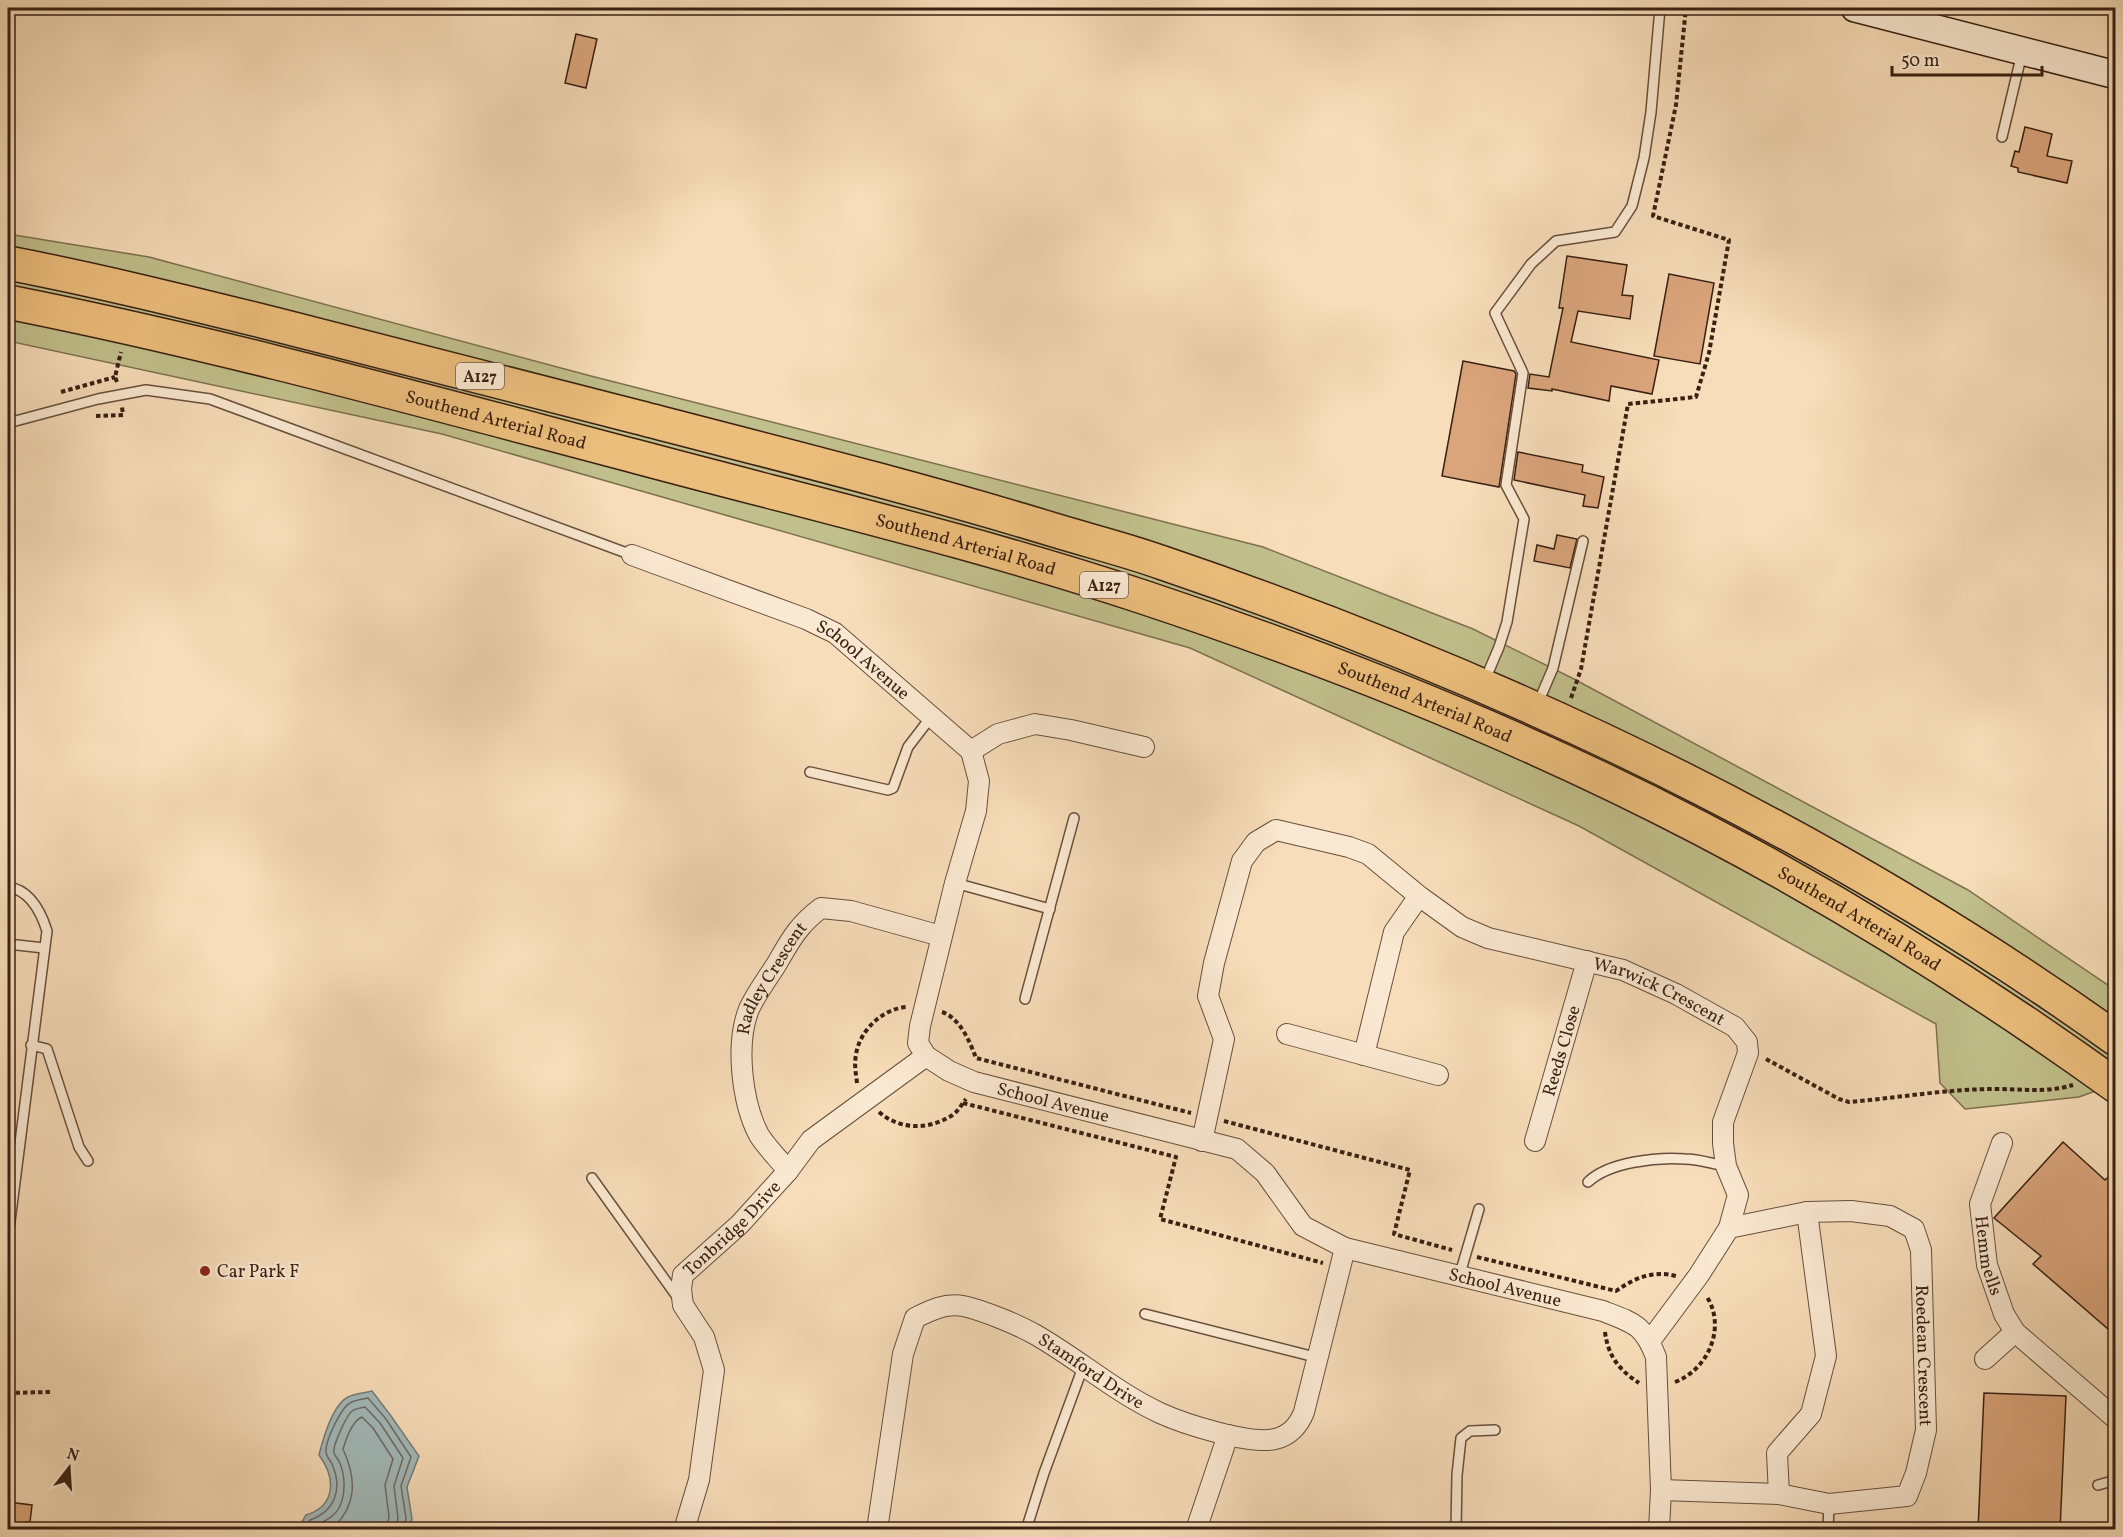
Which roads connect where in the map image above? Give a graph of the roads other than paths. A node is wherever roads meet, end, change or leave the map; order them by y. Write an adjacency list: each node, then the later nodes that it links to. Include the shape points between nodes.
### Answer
1 (1660, 8): 11 (lane, via 1651,112 1632,206 1615,232 1556,241 1531,264 1495,313 1523,373 1506,484 1524,519 1507,622)
2 (1855, 8): 3 (street)
3 (2022, 51): 4 (street); 5 (lane)
4 (2115, 75)
5 (2001, 137)
6 (8, 263): 11 (highway, Southend Arterial Road / A127, via 429,362 950,499 1159,561 1345,628)
7 (8, 302): 33 (highway, Southend Arterial Road / A127, via 401,395 957,541 1142,597 1334,665 1522,742 1701,829 1828,899 1952,975)
8 (8, 423): 10 (lane, via 147,390 210,399)
9 (1583, 541): 12 (lane, via 1553,668)
10 (632, 555): 13 (street, School Avenue, via 835,633)
11 (1483, 685): 12 (highway, Southend Arterial Road / A127)
12 (1536, 708): 28 (highway, Southend Arterial Road / A127, via 1725,799 1850,869 1974,943)
13 (931, 717): 15 (street, School Avenue); 16 (lane, via 908,747 893,788)
14 (1144, 747): 15 (street, via 1035,724 998,734)
15 (971, 751): 18 (street, via 979,781 977,801)
16 (810, 772)
17 (1074, 818): 21 (lane)
18 (955, 883): 21 (lane); 22 (street)
19 (8, 887): 24 (lane, via 28,896 42,916 47,931)
20 (1419, 896): 25 (street, Warwick Crescent, via 1462,927 1488,938); 30 (street, via 1395,932); 34 (street, Warwick Crescent, via 1368,854 1349,847 1276,830 1256,842 1242,861 1208,996 1224,1039)
21 (1050, 909): 26 (lane)
22 (941, 936): 31 (street, via 918,1043); 39 (street, Radley Crescent, via 850,911 821,908 804,920 749,1009 742,1042 750,1115 761,1138)
23 (8, 944): 24 (lane)
24 (44, 948): 29 (lane)
25 (1587, 961): 35 (street, Reeds Close); 38 (street, Warwick Crescent, via 1623,970 1676,994 1735,1027 1747,1042 1748,1053 1723,1122)
26 (1025, 999)
27 (1287, 1034): 30 (street)
28 (2115, 1039)
29 (32, 1045): 37 (lane, via 46,1049 79,1147); 45 (lane)
30 (1364, 1055): 32 (street)
31 (926, 1056): 34 (street, School Avenue, via 974,1082); 39 (street, Tonbridge Drive, via 811,1140)
32 (1438, 1075)
33 (2115, 1086)
34 (1202, 1141): 46 (street, School Avenue, via 1237,1149 1265,1173 1304,1226)
35 (1535, 1141)
36 (2002, 1143): 50 (street, Hemmells, via 1980,1204 1987,1265 2004,1314)
37 (88, 1161)
38 (1726, 1166): 41 (lane, via 1686,1159 1651,1161 1616,1166 1597,1173); 44 (street, via 1738,1195)
39 (788, 1171): 48 (street, Tonbridge Drive, via 740,1224 683,1275)
40 (592, 1178): 48 (lane)
41 (1588, 1182)
42 (1479, 1209): 47 (lane)
43 (1807, 1212): 44 (street, Roedean Crescent); 61 (street, via 1826,1356 1810,1414 1777,1453); 62 (street, Roedean Crescent, via 1851,1211 1890,1216 1914,1229 1921,1250 1926,1430 1916,1473 1907,1496)
44 (1729, 1228): 51 (street)
45 (8, 1237)
46 (1345, 1248): 47 (street, School Avenue); 52 (street, Stamford Drive)
47 (1459, 1277): 51 (street, School Avenue, via 1608,1313 1632,1322)
48 (683, 1305): 63 (street, Tonbridge Drive, via 704,1337 714,1370 699,1480)
49 (1145, 1314): 52 (lane)
50 (2015, 1332): 53 (street); 55 (street, Hemmells)
51 (1650, 1341): 60 (street, via 1656,1357)
52 (1319, 1358): 57 (street, Stamford Drive, via 1299,1424 1278,1439 1264,1441)
53 (1985, 1359)
54 (1083, 1367): 57 (street, Stamford Drive, via 1161,1413); 64 (street, Stamford Drive, via 1035,1334 963,1306 939,1306 915,1318 903,1354); 65 (lane)
55 (2115, 1419)
56 (1495, 1430): 67 (lane, via 1470,1431 1461,1438)
57 (1228, 1435): 66 (street)
58 (2115, 1480): 59 (lane)
59 (2098, 1485)
60 (1661, 1490): 61 (street, Roedean Crescent); 68 (street)
61 (1779, 1494): 62 (street, Roedean Crescent)
62 (1829, 1504): 69 (lane)
63 (684, 1530)
64 (877, 1530)
65 (1026, 1530)
66 (1196, 1530)
67 (1456, 1530)
68 (1659, 1530)
69 (1828, 1530)

